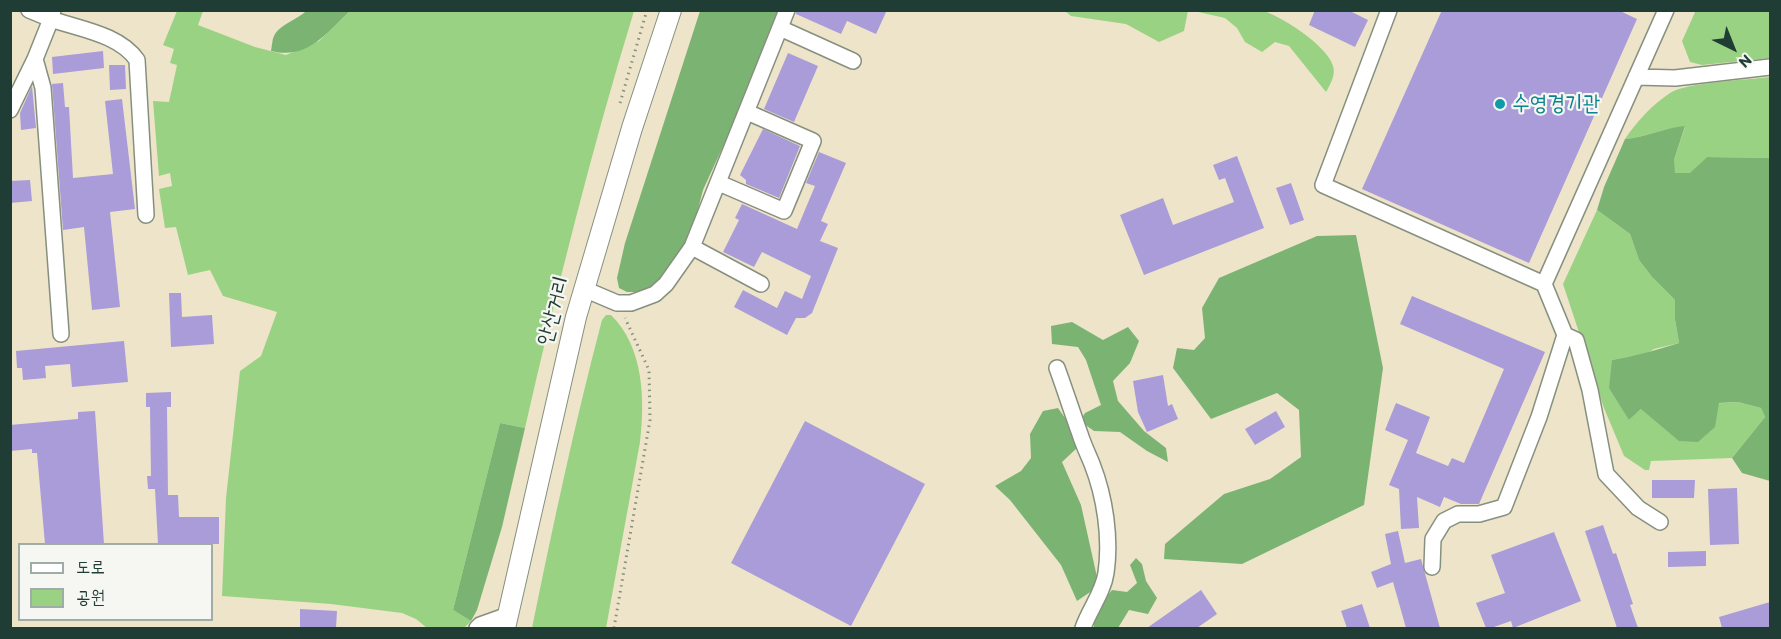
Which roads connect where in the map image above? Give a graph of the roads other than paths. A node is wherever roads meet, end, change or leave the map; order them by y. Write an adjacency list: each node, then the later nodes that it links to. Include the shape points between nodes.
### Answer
1 (29, 10): 6 (street)
2 (671, 10): 19 (main road, 안산거리)
3 (787, 10): 7 (street)
4 (1389, 10): 18 (street, via 1323,185)
5 (1666, 10): 11 (street)
6 (52, 15): 8 (street); 15 (street, via 115,40 137,60)
7 (780, 28): 9 (street); 13 (street)
8 (35, 60): 12 (street); 20 (street, via 43,88)
9 (854, 61)
10 (1770, 67): 11 (street, via 1675,78)
11 (1636, 77): 18 (street)
12 (10, 110)
13 (747, 112): 14 (street); 14 (street, via 813,141 784,211)
14 (719, 183): 16 (street)
15 (146, 215)
16 (692, 247): 17 (street); 19 (street, via 655,294 631,303 617,303)
17 (761, 284)
18 (1544, 284): 21 (street)
19 (584, 289): 25 (main road, 안산거리)
20 (61, 334)
21 (1565, 335): 23 (street, via 1576,340 1606,474 1638,508); 24 (street, via 1504,507 1479,514 1458,514 1444,521 1433,540)
22 (1057, 368): 27 (street, via 1093,466 1105,515 1106,573)
23 (1660, 522)
24 (1432, 567)
25 (507, 622): 26 (street)
26 (477, 628)
27 (1083, 628)

